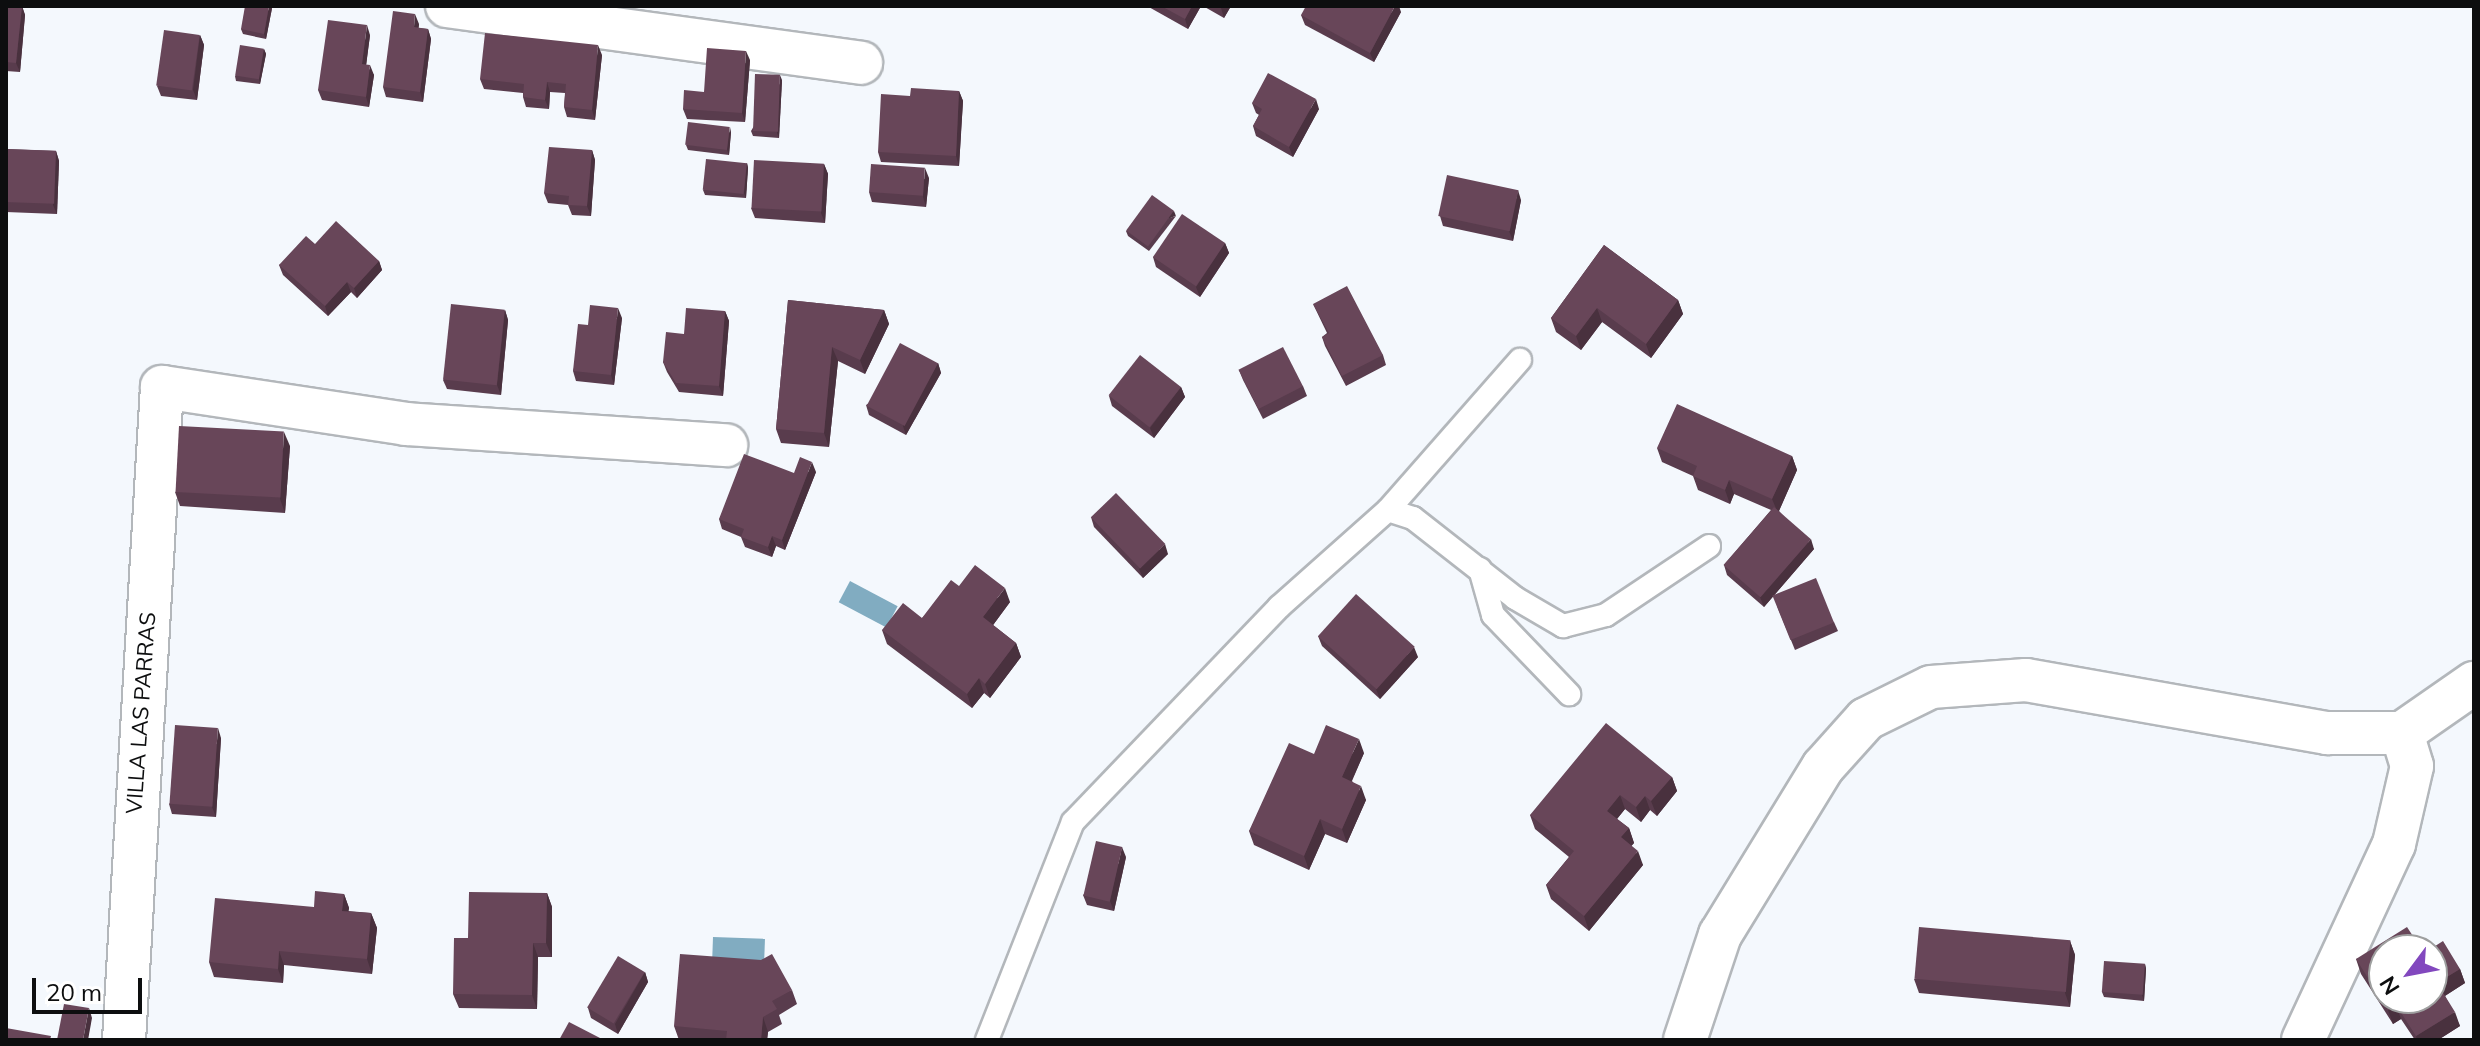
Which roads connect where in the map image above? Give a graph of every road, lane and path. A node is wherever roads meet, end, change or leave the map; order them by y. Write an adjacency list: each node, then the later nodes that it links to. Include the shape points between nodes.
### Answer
1 (447, 6): 2 (street)
2 (861, 63)
3 (1520, 360): 5 (lane)
4 (726, 445): 11 (street, VILLA LAS PARRAS, via 406,424 162,387)
5 (1388, 510): 7 (lane, via 1413,518); 12 (lane, via 1279,607 1073,822)
6 (1709, 546): 7 (lane, via 1606,615 1563,626 1515,598)
7 (1480, 569): 9 (lane, via 1493,615)
8 (2474, 683): 10 (street)
9 (1569, 694)
10 (2402, 733): 13 (street, via 2327,733 2026,680 1931,687 1866,719 1823,767 1720,935); 14 (street, via 2412,766 2394,844)
11 (124, 1040)
12 (987, 1040)
13 (1685, 1040)
14 (2303, 1040)

